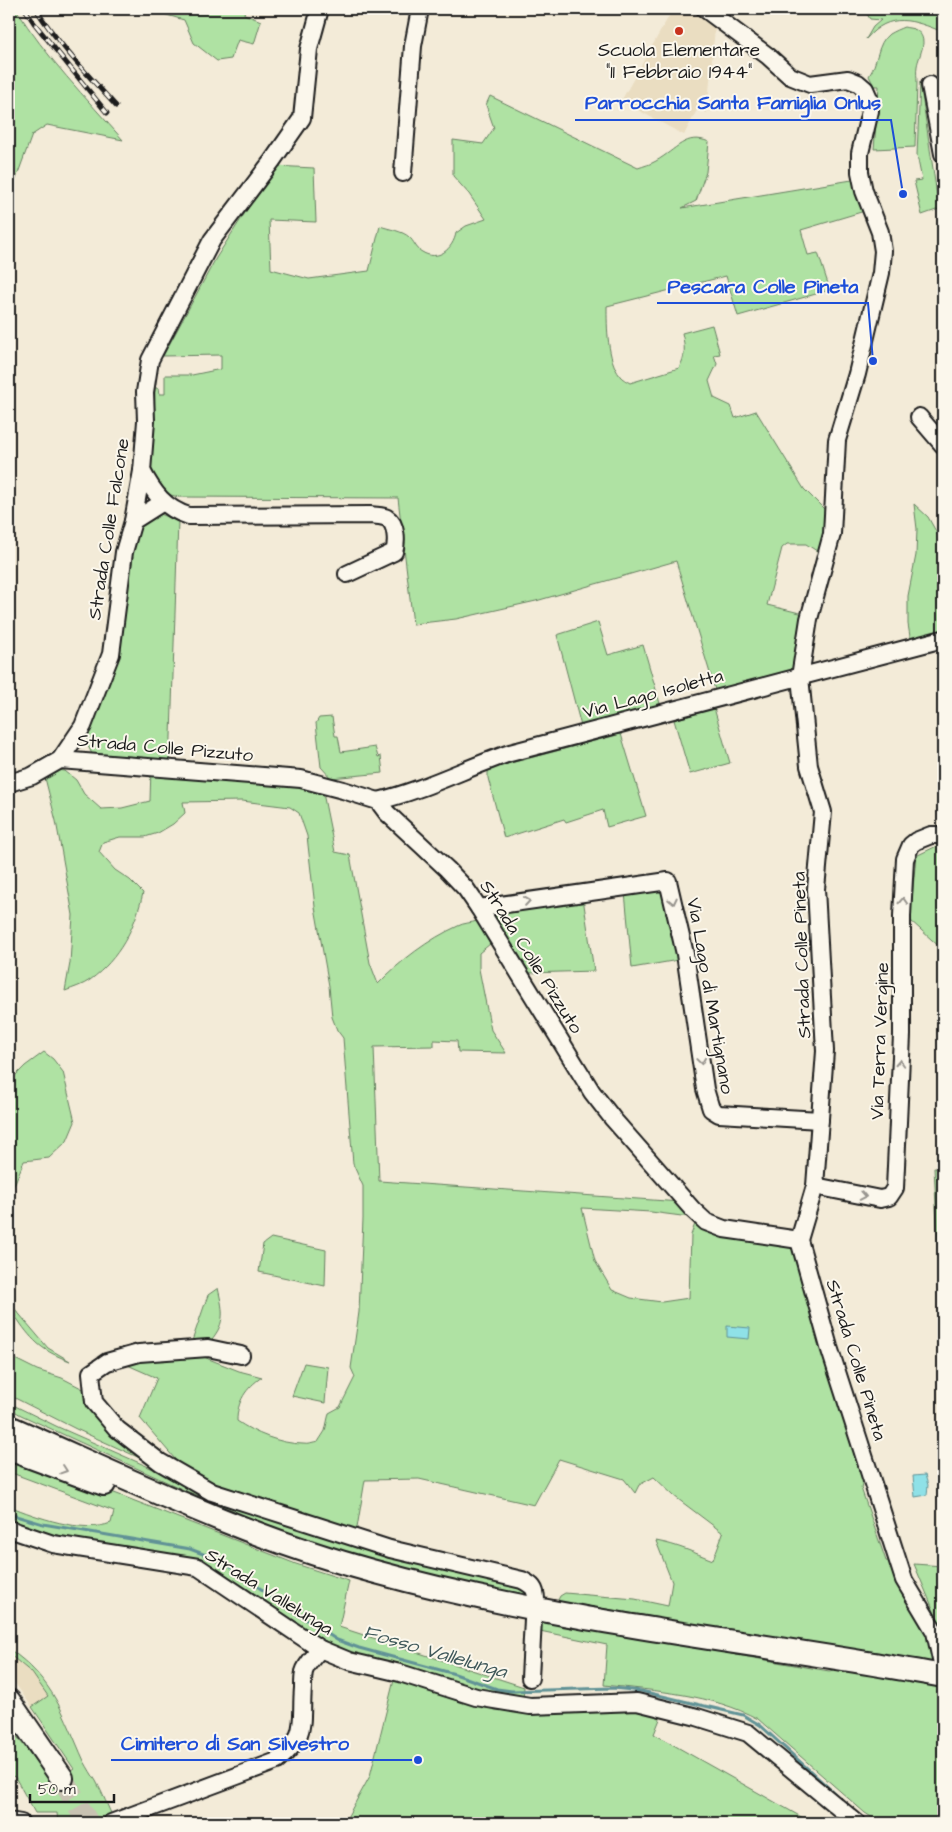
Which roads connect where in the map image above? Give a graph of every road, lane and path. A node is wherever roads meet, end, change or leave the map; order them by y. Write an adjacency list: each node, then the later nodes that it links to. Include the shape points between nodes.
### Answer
1 (320, 9): 9 (street, Strada Colle Falcone, via 309,48 302,118 212,240 150,360 145,392)
2 (420, 9): 6 (street, via 413,46)
3 (705, 9): 14 (street, Strada Colle Pineta, via 790,76 810,84 848,79 865,89 869,98 870,111 860,152 860,172 880,232 883,251 881,273 857,374 837,440 832,534 809,619)
4 (930, 85): 5 (street)
5 (943, 154)
6 (403, 173)
7 (919, 417): 8 (street)
8 (943, 445)
9 (142, 471): 10 (street); 11 (street, Strada Colle Falcone)
10 (163, 502): 11 (street); 12 (street, via 188,516 371,515 387,518 395,532 394,552)
11 (133, 521): 15 (street, Strada Colle Falcone, via 124,552 111,654 83,726)
12 (347, 574)
13 (943, 639): 14 (street, Via Lago Isoletta)
14 (800, 677): 17 (street, Via Lago Isoletta, via 510,753 405,795); 20 (street, Strada Colle Pineta, via 808,766 823,812 816,889 825,1051)
15 (60, 760): 16 (street, Strada Colle Pizzuto, via 32,776); 17 (street, Strada Colle Pizzuto, via 301,780)
16 (9, 783)
17 (378, 802): 19 (street, Strada Colle Pizzuto, via 447,869)
18 (943, 835): 21 (street, Via Terra Vergine, one-way to 18, via 880,1199 889,1197 895,1188 906,859 916,841 931,835)
19 (479, 908): 20 (street, Via Lago di Martignano, one-way to 20, via 668,881 685,954 705,1089 711,1109 719,1114); 22 (street, Strada Colle Pizzuto, via 592,1092 692,1210 706,1222 724,1228)
20 (820, 1120): 21 (street, Strada Colle Pineta)
21 (815, 1186): 22 (street, Strada Colle Pineta)
22 (799, 1240): 33 (street, Strada Colle Pineta, via 829,1347 904,1580 935,1632)
23 (241, 1355): 30 (street, via 208,1348 189,1348 139,1353 107,1362 90,1373 94,1402 117,1429 137,1445 212,1492 390,1549 522,1580 532,1584)
24 (9, 1413): 27 (highway, via 58,1437)
25 (9, 1427): 27 (highway)
26 (14, 1451): 28 (highway, one-way to 28, via 220,1530)
27 (66, 1452): 28 (highway)
28 (233, 1524): 34 (highway, via 369,1571 496,1602)
29 (9, 1529): 32 (street, Strada Vallelunga, via 53,1544 198,1567)
30 (536, 1600)
31 (533, 1619): 35 (street)
32 (320, 1649): 40 (street, via 304,1670 303,1721 288,1752 277,1761); 41 (street, Strada Vallelunga, via 349,1661 400,1673 476,1698 530,1706 636,1702 698,1716 748,1733)
33 (943, 1669)
34 (943, 1676)
35 (530, 1678)
36 (9, 1701): 37 (highway)
37 (62, 1778)
38 (9, 1821): 39 (street)
39 (21, 1823)
40 (111, 1823)
41 (857, 1823)

